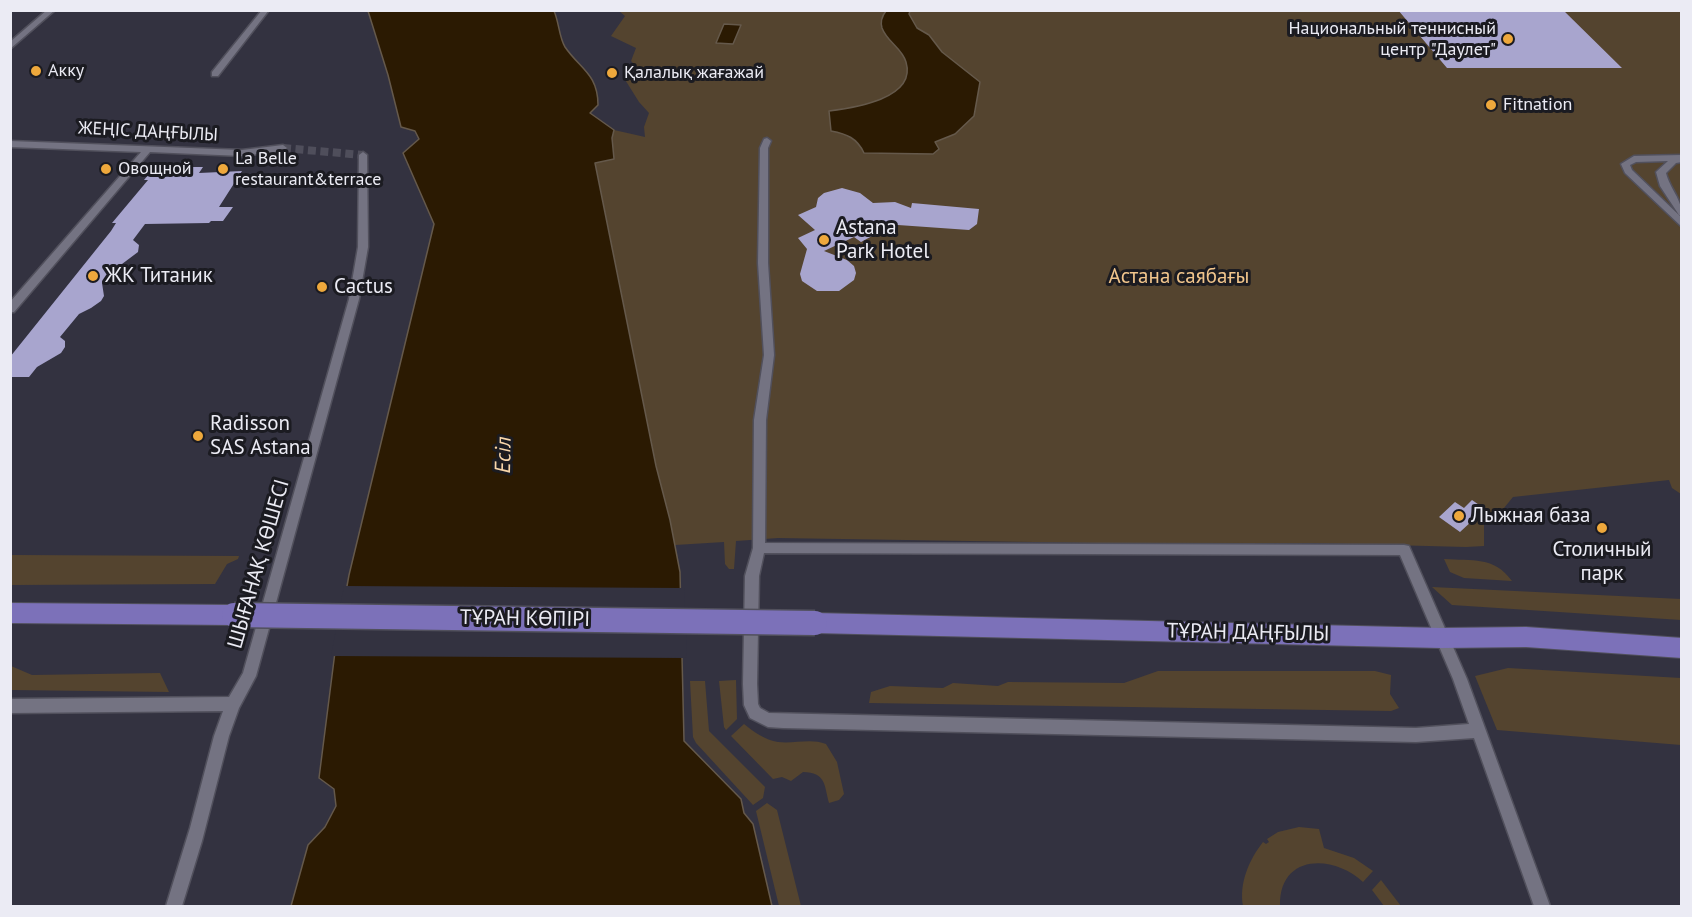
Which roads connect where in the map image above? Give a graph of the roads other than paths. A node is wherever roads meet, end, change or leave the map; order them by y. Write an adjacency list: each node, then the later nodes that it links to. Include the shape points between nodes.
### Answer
1 (52, 10): 3 (street)
2 (266, 10): 4 (street)
3 (10, 47)
4 (215, 74)
5 (767, 141): 14 (street, via 764,263 769,355 760,420)
6 (10, 144): 8 (street, ЖЕҢІС ДАҢҒЫЛЫ)
7 (283, 148): 8 (street, ЖЕҢІС ДАҢҒЫЛЫ, via 242,153)
8 (148, 149): 13 (street)
9 (363, 155): 19 (street, ШЫҒАНАҚ КӨШЕСІ, via 363,247 354,298 249,676)
10 (1682, 158): 11 (street, via 1662,172 1665,186); 12 (street, via 1634,159 1625,164)
11 (1682, 213)
12 (1682, 224)
13 (10, 309)
14 (759, 548): 17 (street, via 1404,550); 21 (street, via 753,576 751,705 768,720 1416,735)
15 (10, 613): 16 (main road, ТҰРАН КӨПІРІ, bridge)
16 (815, 623): 17 (main road, ТҰРАН ДАҢҒЫЛЫ)
17 (1441, 638): 18 (main road, ТҰРАН ДАҢҒЫЛЫ, via 1526,638); 21 (street)
18 (1682, 648)
19 (232, 704): 20 (street); 22 (street, ШЫҒАНАҚ КӨШЕСІ)
20 (10, 706)
21 (1478, 730): 23 (street)
22 (174, 906)
23 (1542, 906)

